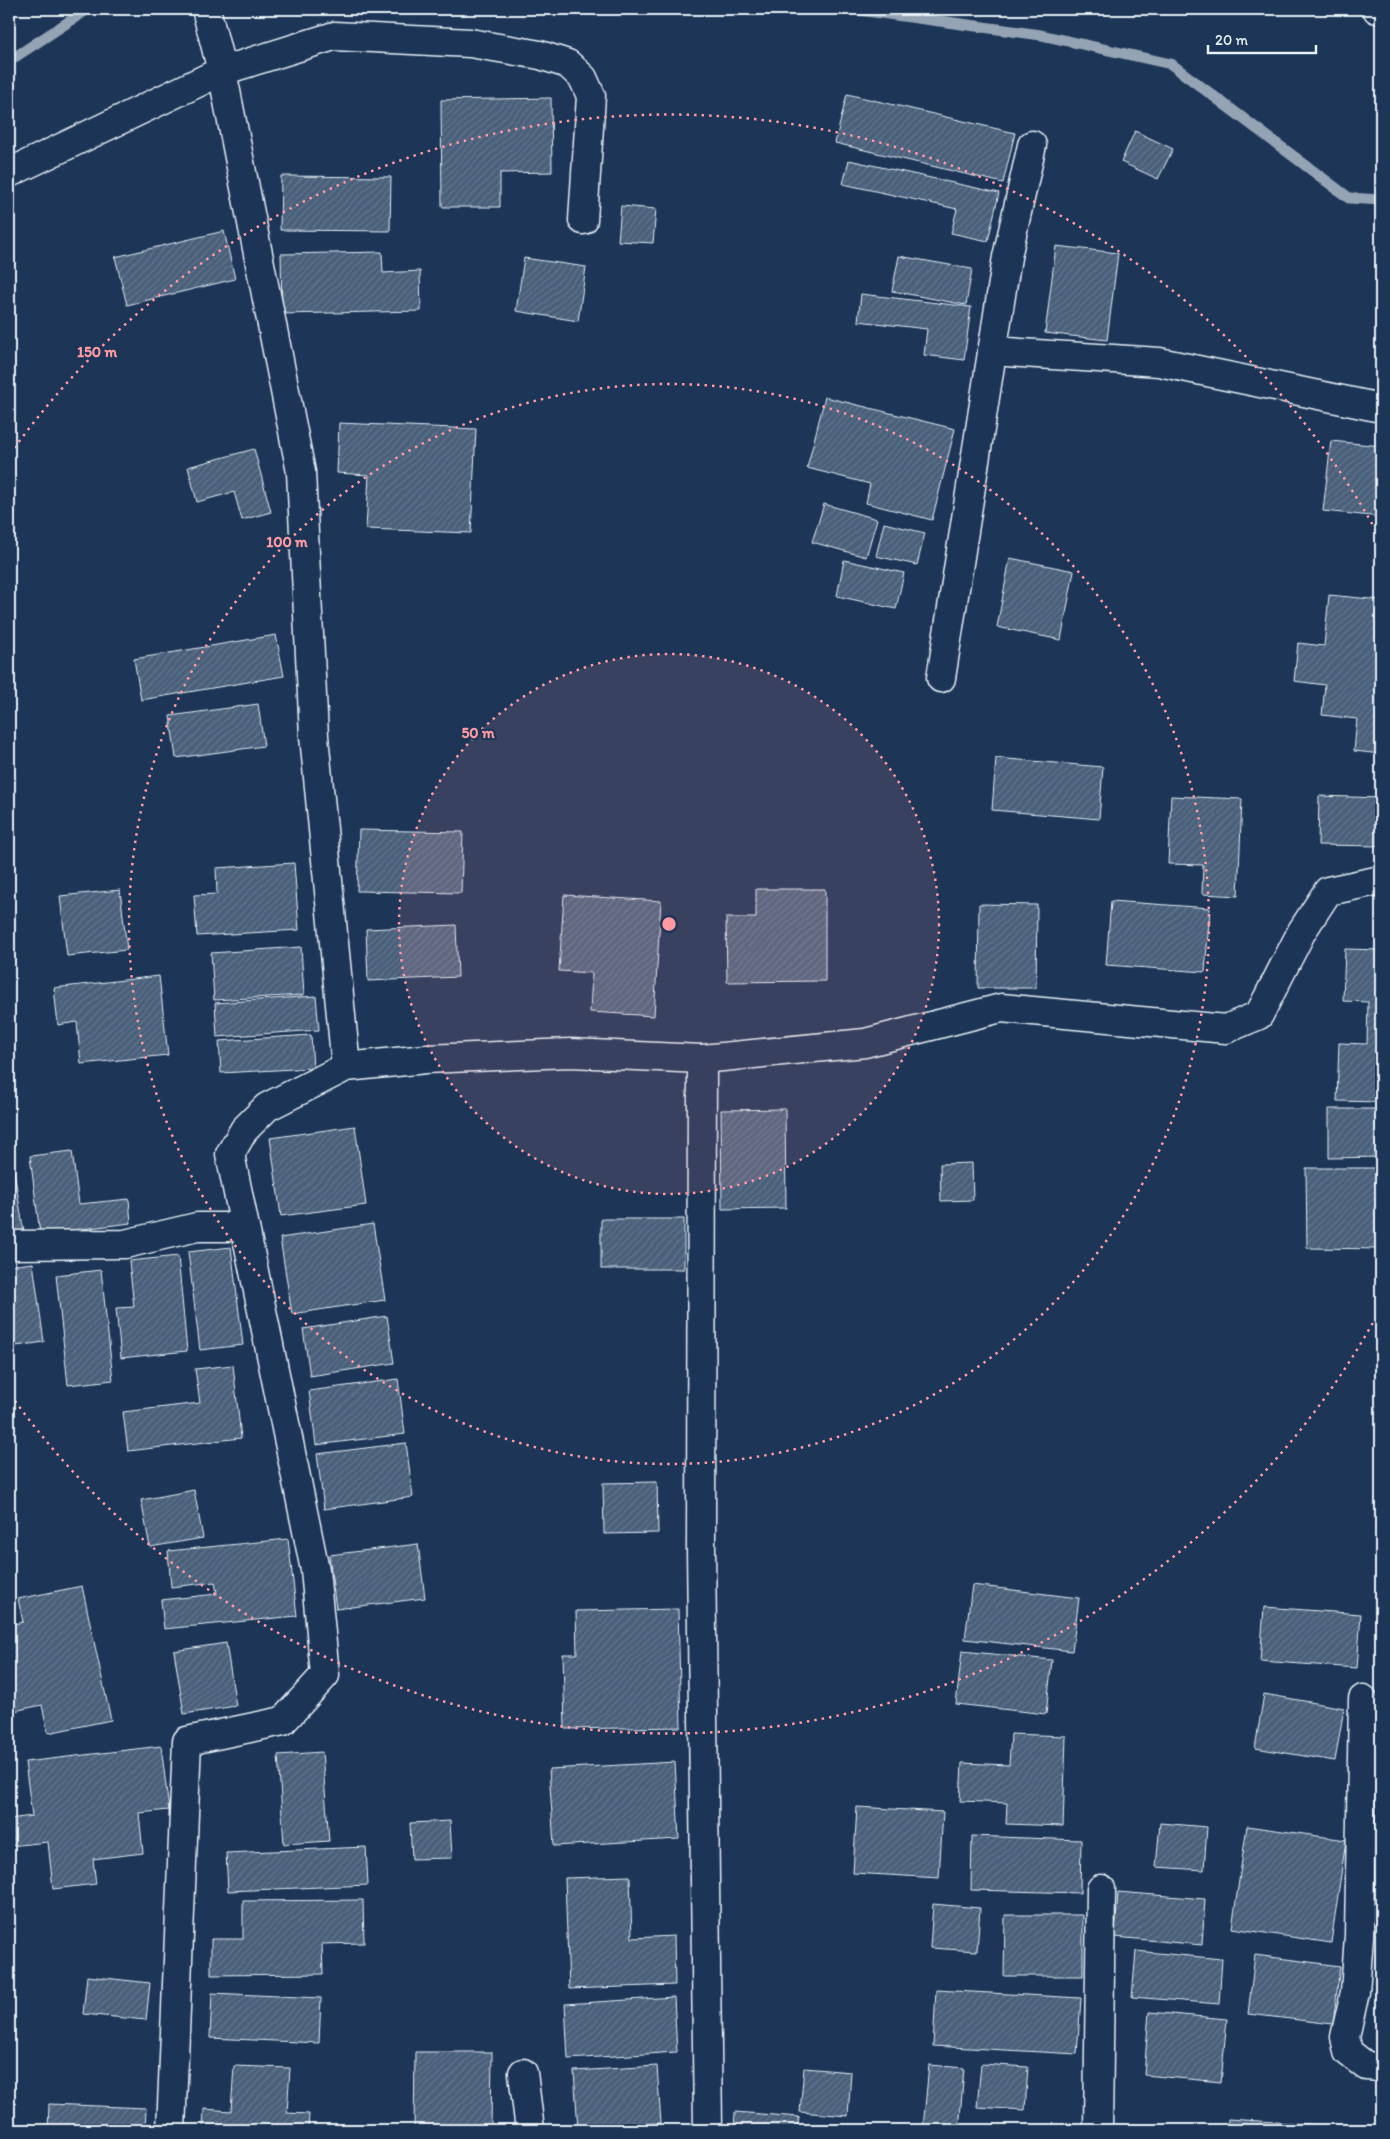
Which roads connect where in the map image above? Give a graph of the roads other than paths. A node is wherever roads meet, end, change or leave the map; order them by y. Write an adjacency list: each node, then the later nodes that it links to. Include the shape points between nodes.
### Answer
1 (1377, 9): 3 (street)
2 (206, 10): 4 (street)
3 (1381, 10)
4 (222, 71): 6 (street); 7 (street, via 334,36 470,43 540,55 568,64 583,78 591,96); 13 (street, via 301,472 314,736)
5 (1032, 145): 8 (street, via 1007,257)
6 (9, 173)
7 (583, 220)
8 (992, 351): 9 (street, via 1159,362); 10 (street)
9 (1381, 408)
10 (941, 678)
11 (1381, 880): 12 (street, via 1328,891 1302,931 1259,1015 1226,1029 1001,1008 865,1043)
12 (702, 1059): 13 (street, via 570,1053 426,1059); 22 (street, via 702,1548)
13 (346, 1067): 14 (street, via 266,1107 244,1130 230,1154)
14 (244, 1227): 15 (street, via 197,1227 125,1244); 20 (street, via 315,1570 326,1675 283,1721 186,1742)
15 (9, 1245)
16 (1363, 1699): 18 (street, via 1359,1936 1355,1992 1345,2038 1348,2052 1366,2066)
17 (1101, 1889): 23 (street)
18 (1381, 2067)
19 (523, 2073): 21 (street)
20 (172, 2130)
21 (530, 2130)
22 (708, 2130)
23 (1098, 2130)

